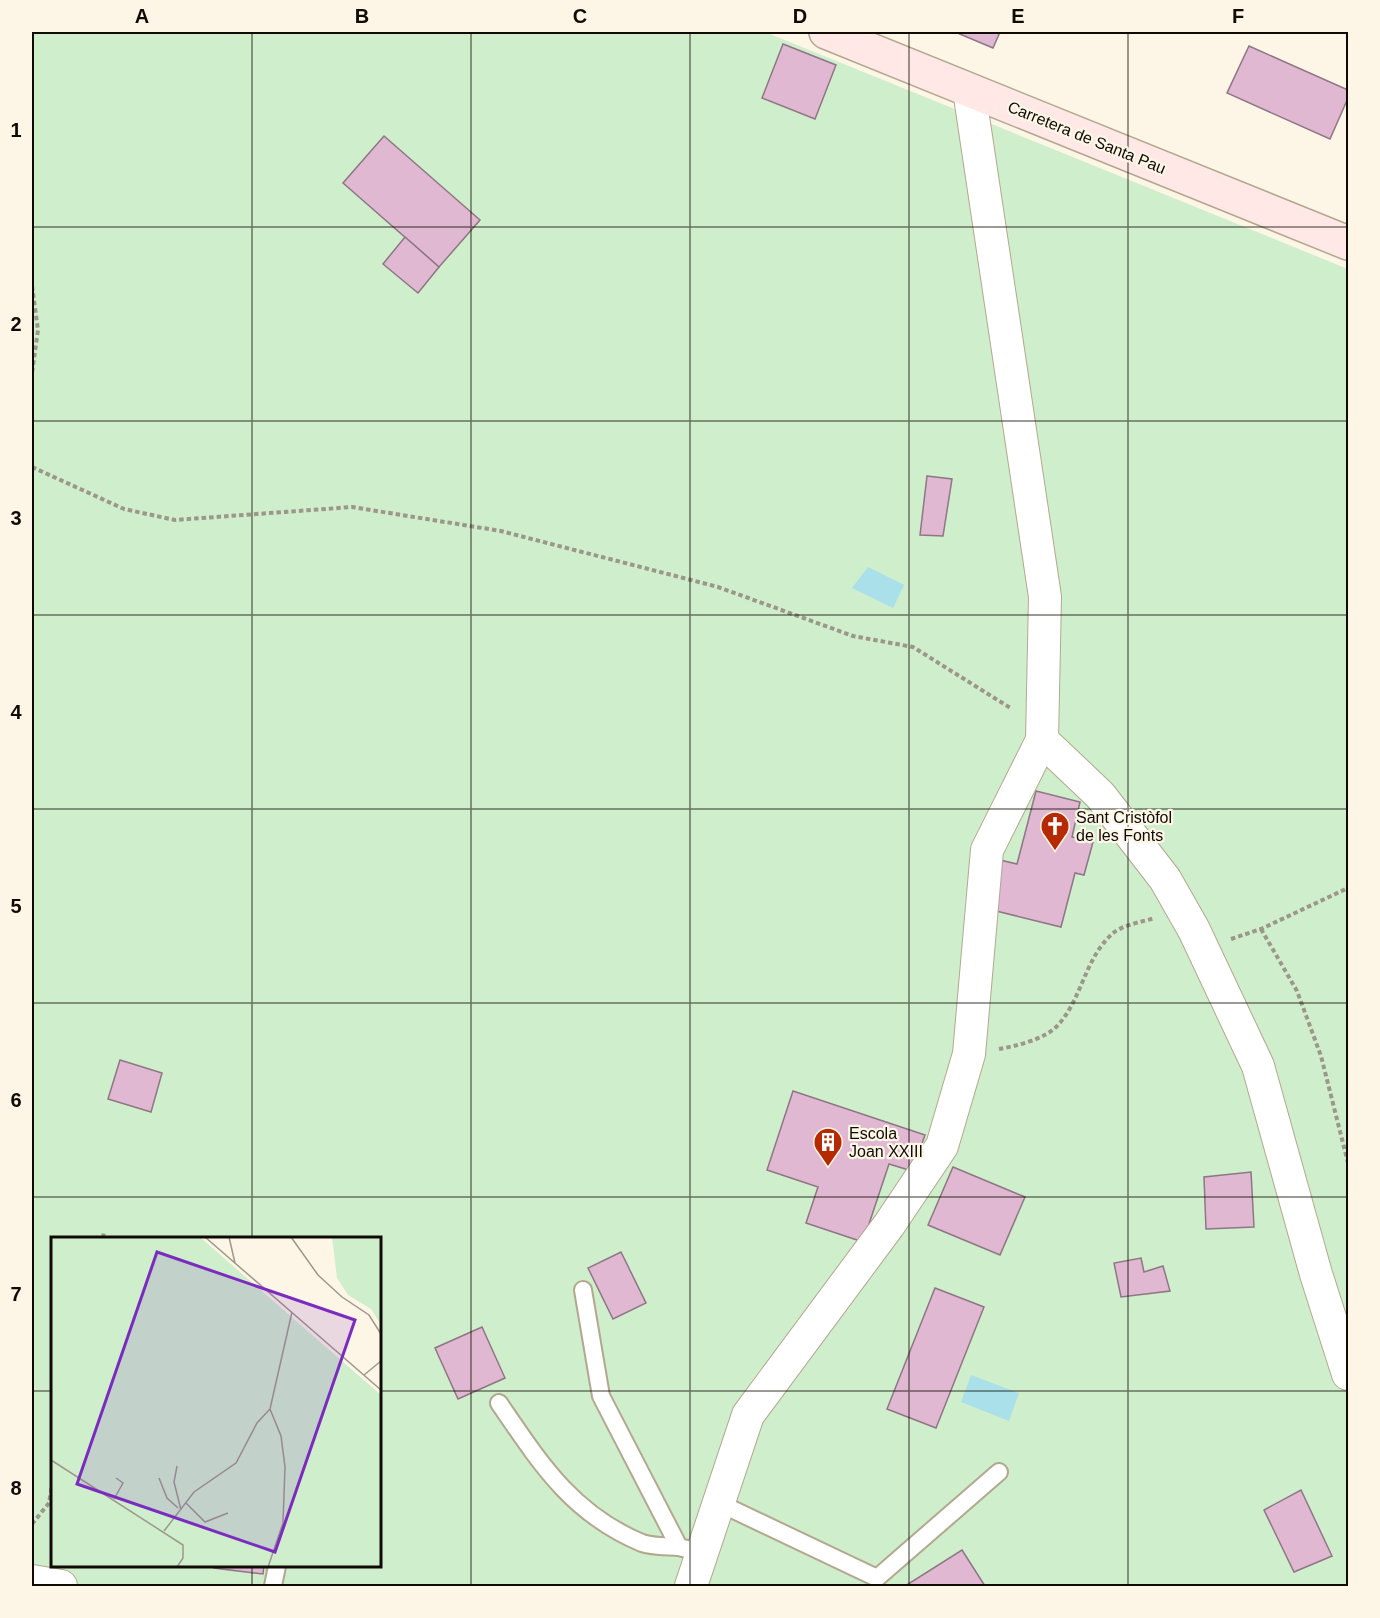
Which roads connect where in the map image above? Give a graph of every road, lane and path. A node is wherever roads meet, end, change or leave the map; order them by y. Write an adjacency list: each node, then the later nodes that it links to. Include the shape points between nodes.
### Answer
1 (826, 32): 2 (main road, Carretera de Santa Pau)
2 (969, 90): 3 (main road, Carretera de Santa Pau); 7 (street, via 1045,597)
3 (1348, 243)
4 (32, 286): 5 (path, via 38,330)
5 (32, 373)
6 (32, 467): 7 (path, via 124,510 176,520 352,507 501,531 718,587 853,636 912,647 1018,713)
7 (1042, 740): 10 (street, via 1100,795 1165,879); 11 (street, via 987,850)
8 (1348, 888): 9 (path)
9 (1261, 928): 10 (path, via 1220,942); 12 (path, via 1298,991 1322,1056)
10 (1194, 930): 11 (path, via 1159,916 1113,932 1090,962 1059,1025 1007,1048); 16 (street, via 1258,1066)
11 (969, 1054): 20 (street, via 942,1146 889,1225 748,1415)
12 (1348, 1163)
13 (104, 1231): 14 (path)
14 (103, 1237)
15 (583, 1290): 22 (lane, via 601,1396)
16 (1348, 1374)
17 (499, 1403): 22 (lane, via 548,1475 589,1512 644,1544)
18 (999, 1472): 20 (lane, via 877,1578)
19 (51, 1491): 21 (path, via 49,1503)
20 (719, 1503): 22 (street)
21 (32, 1524)
22 (691, 1550): 27 (street)
23 (277, 1567): 26 (lane)
24 (32, 1581): 25 (street)
25 (61, 1587)
26 (273, 1587)
27 (691, 1587)

